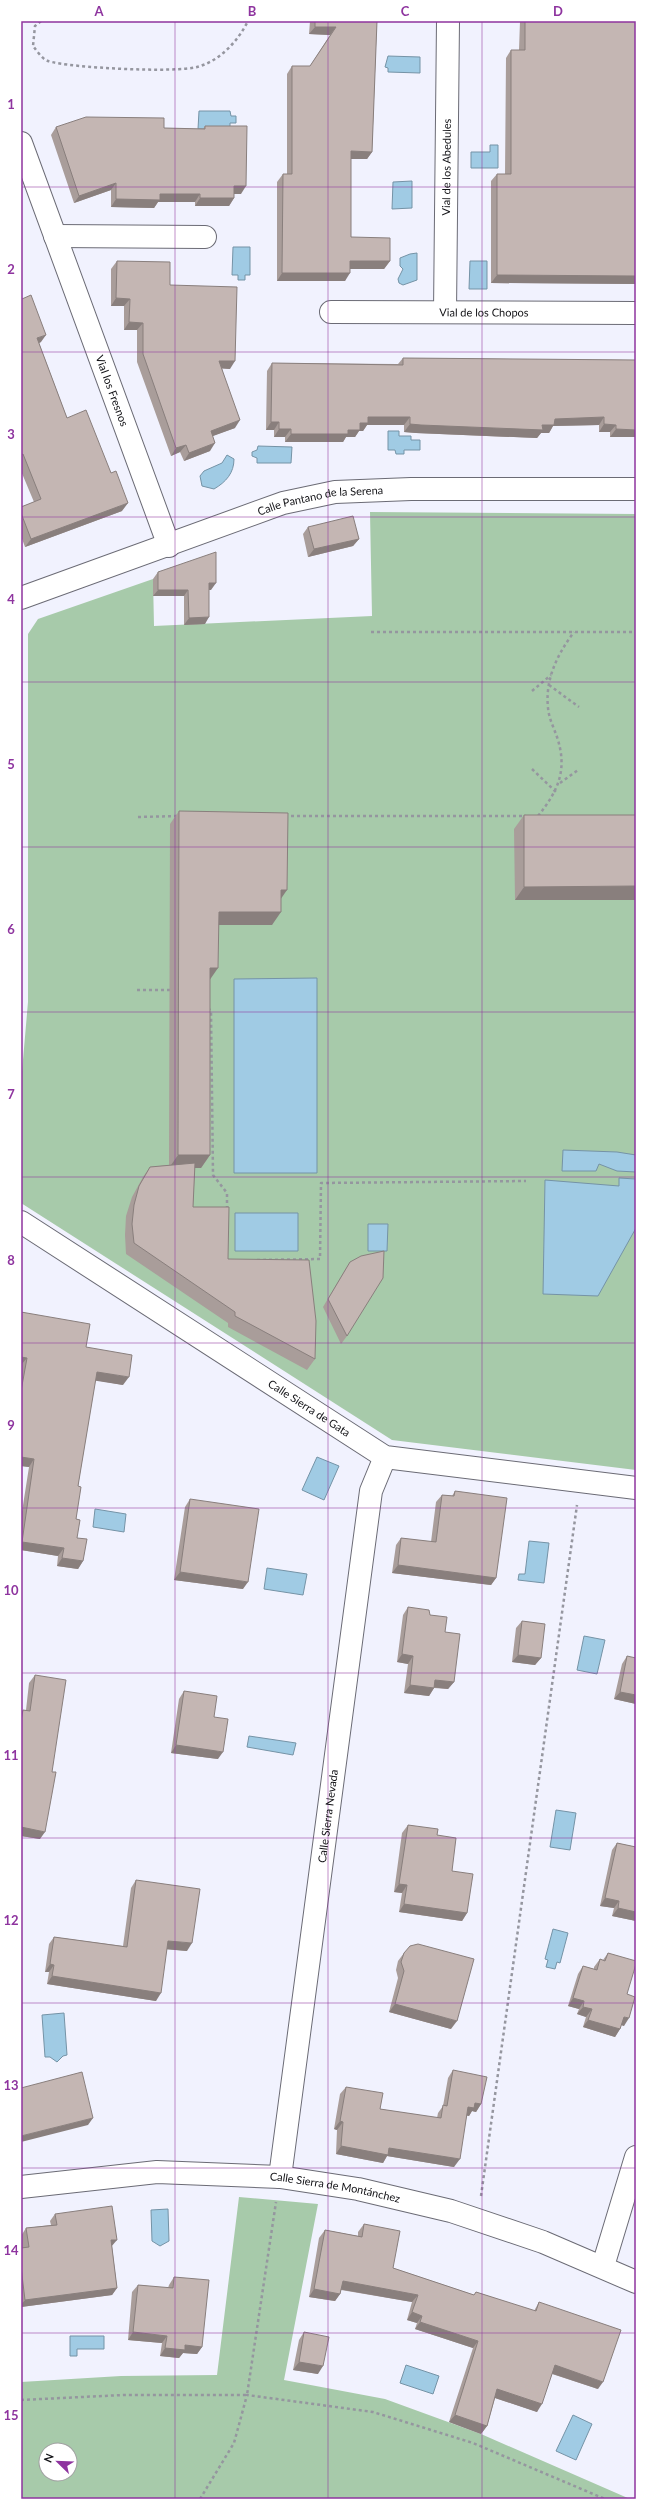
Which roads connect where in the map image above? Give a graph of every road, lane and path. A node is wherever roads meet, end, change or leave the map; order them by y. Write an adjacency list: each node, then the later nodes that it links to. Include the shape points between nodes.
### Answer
1 (41, 21): 2 (path, via 35,26 33,46 46,60 65,64 168,70 198,67 221,55 240,37)
2 (248, 21)
3 (448, 21): 8 (street, Vial de los Abedules)
4 (21, 143): 5 (street, Vial los Fresnos)
5 (55, 236): 6 (street); 11 (street, Vial los Fresnos)
6 (205, 237)
7 (331, 312): 8 (street, Vial de los Chopos)
8 (445, 312): 9 (street, Vial de los Chopos)
9 (636, 313)
10 (636, 489): 11 (street, Calle Pantano de la Serena, via 411,489 335,492 283,503)
11 (169, 546): 12 (street, Calle Pantano de la Serena)
12 (21, 598)
13 (371, 632): 14 (path)
14 (575, 632): 15 (path); 16 (path, via 556,657)
15 (636, 632)
16 (551, 675): 17 (path); 18 (path)
17 (549, 685): 19 (path); 22 (path, via 548,709 561,755)
18 (532, 691)
19 (579, 707)
20 (532, 769): 23 (path)
21 (578, 770): 22 (path)
22 (559, 783): 23 (path)
23 (556, 792): 27 (path)
24 (138, 816): 25 (path)
25 (186, 816)
26 (282, 816): 27 (path)
27 (538, 816): 28 (path)
28 (546, 816)
29 (137, 990): 30 (path)
30 (176, 990)
31 (206, 1006): 33 (path, via 211,1011 213,1175 227,1193)
32 (526, 1181): 35 (path, via 321,1183 320,1259)
33 (227, 1215)
34 (21, 1222): 36 (street, Calle Sierra de Gata)
35 (251, 1260)
36 (385, 1457): 37 (street, Calle Sierra de Gata); 40 (street, Calle Sierra Nevada, via 371,1491)
37 (580, 1481): 38 (street, Calle Sierra de Gata); 42 (path)
38 (636, 1488)
39 (636, 2157): 43 (street)
40 (280, 2177): 41 (street, Calle Sierra de Montánchez, via 157,2172); 42 (street, Calle Sierra de Montánchez, via 358,2189); 45 (path)
41 (21, 2187)
42 (478, 2220): 43 (street, Calle Sierra de Montánchez)
43 (603, 2266): 44 (street, Calle Sierra de Montánchez)
44 (636, 2282)
45 (247, 2394): 46 (path, via 123,2395); 47 (path, via 234,2443); 48 (path, via 373,2412 473,2443)
46 (21, 2400)
47 (200, 2499)
48 (605, 2499)

